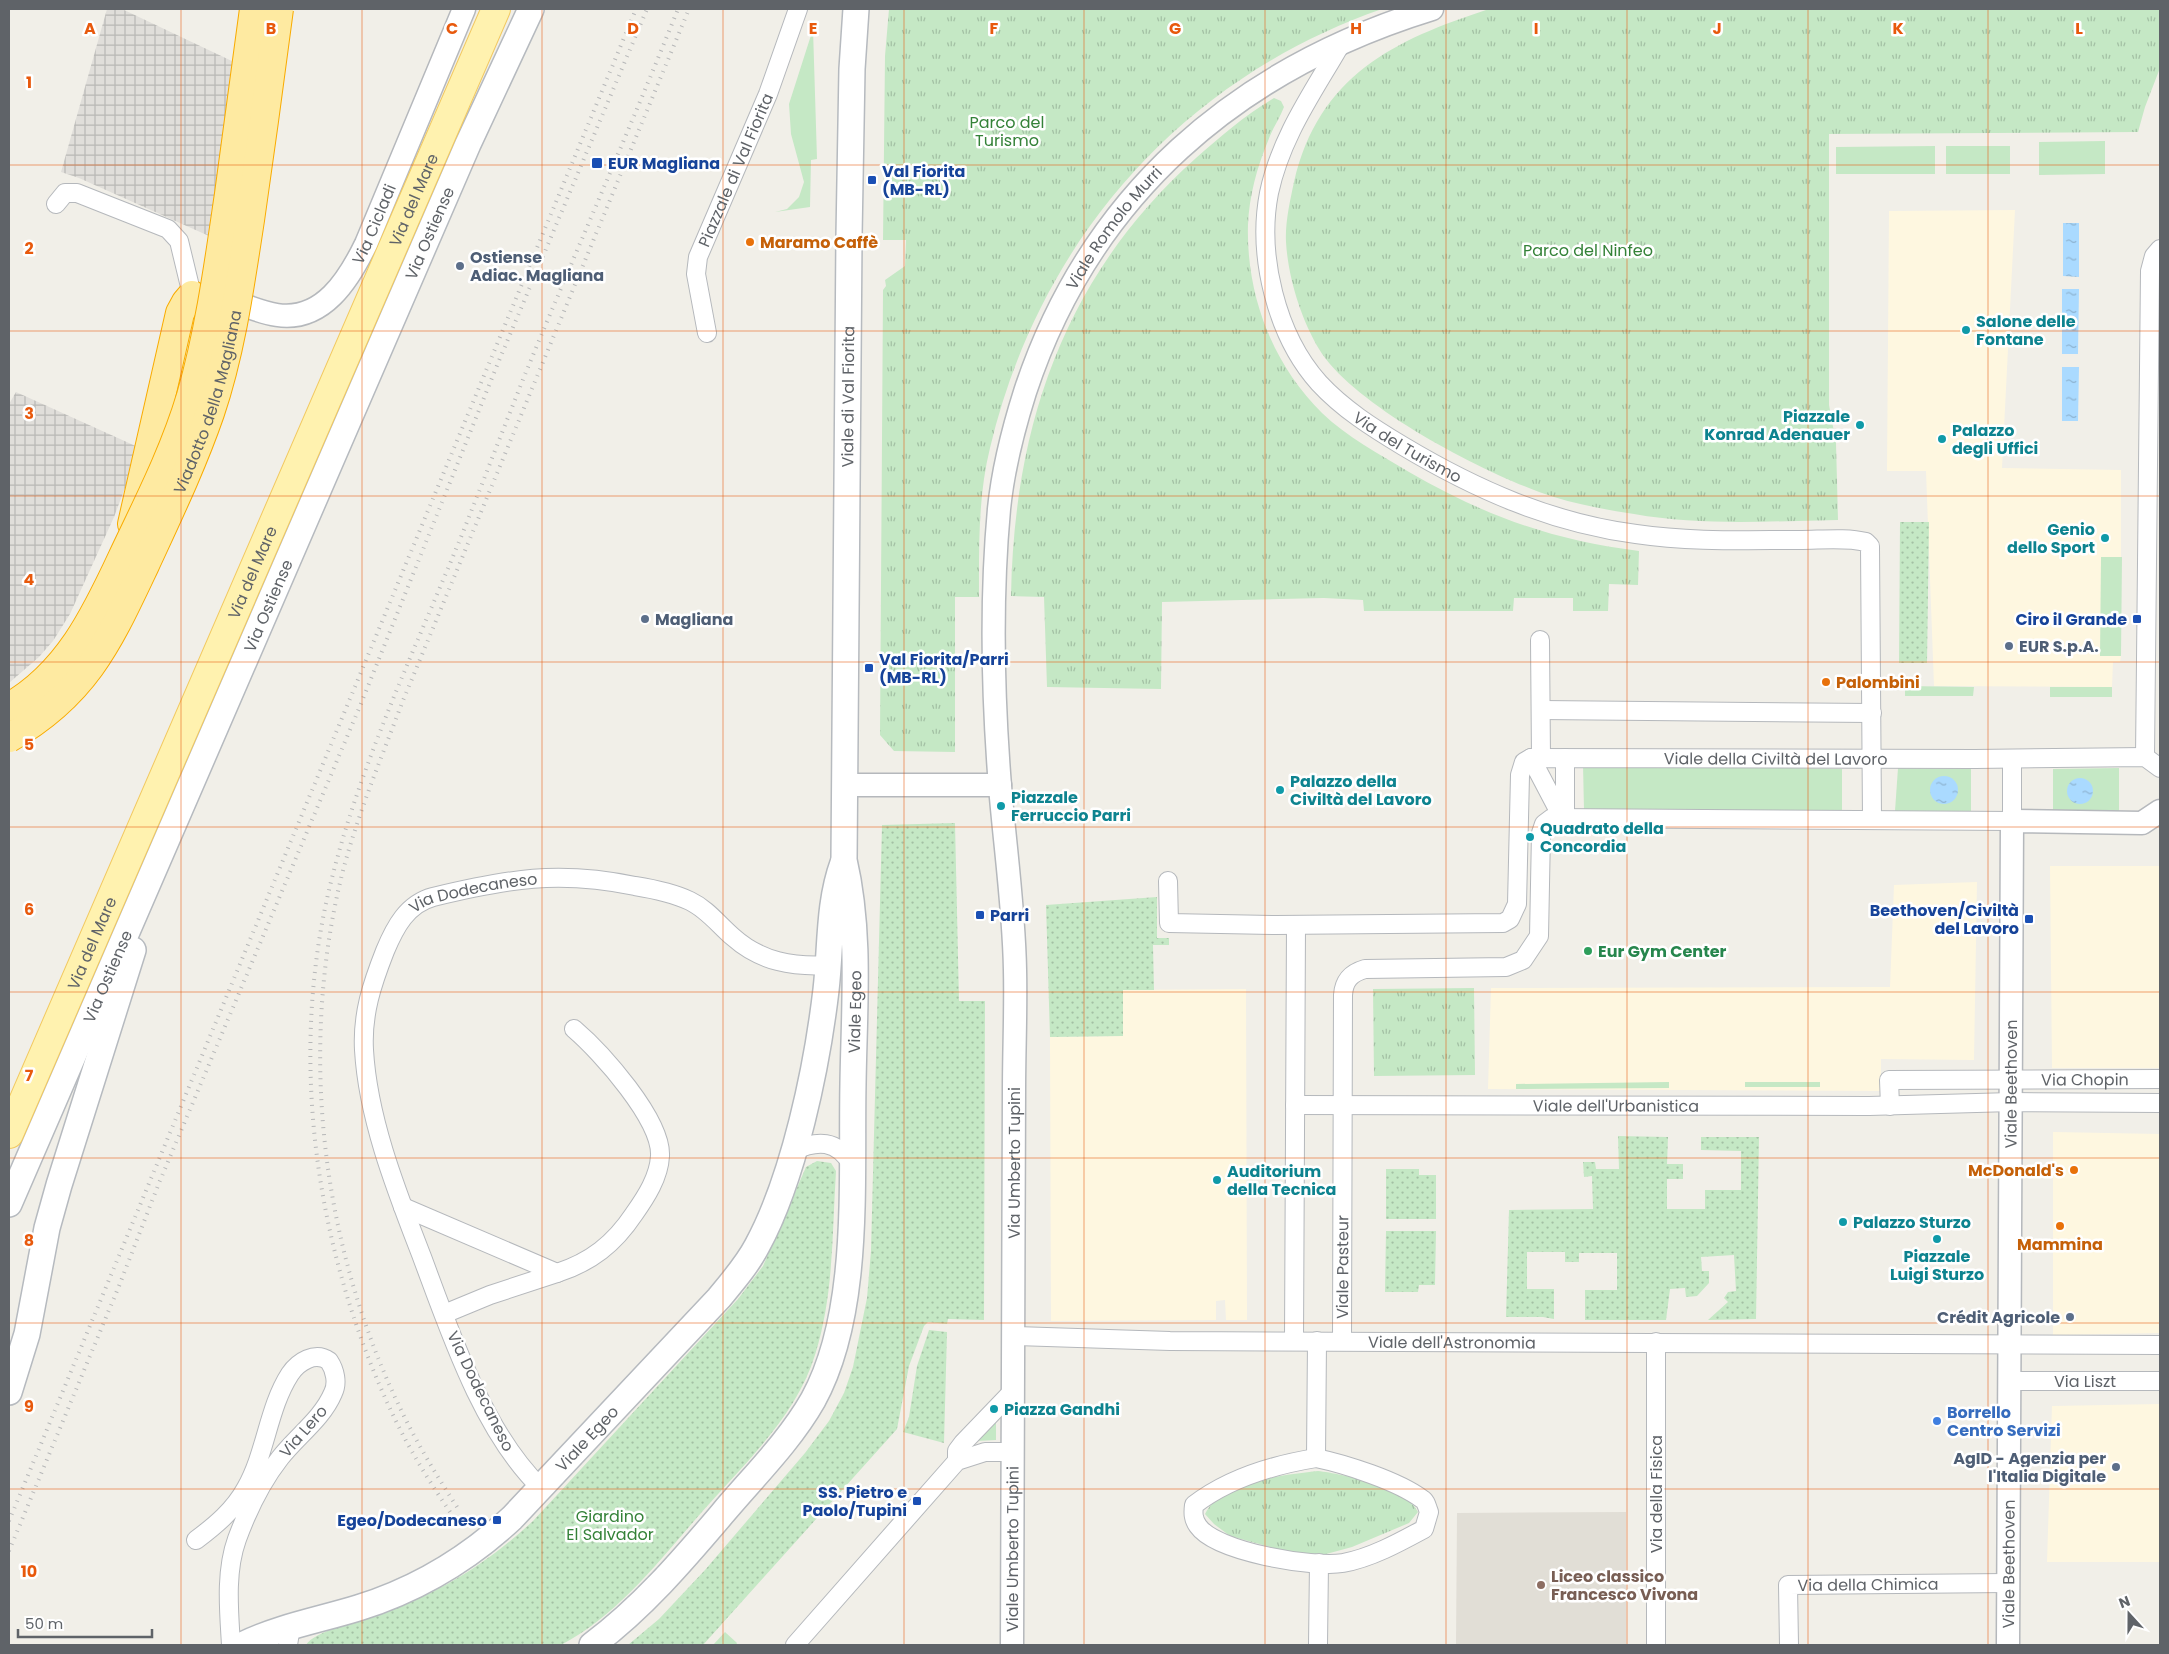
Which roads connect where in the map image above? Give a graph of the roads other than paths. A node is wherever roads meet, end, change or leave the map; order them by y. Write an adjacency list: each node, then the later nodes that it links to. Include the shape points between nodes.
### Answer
1 (254, 9): 15 (highway, Viadotto della Magliana, bridge, via 206,337 181,426)
2 (279, 9): 20 (highway, Viadotto della Magliana, bridge, via 240,286 224,362 207,421 170,512 101,654 69,694)
3 (464, 9): 12 (street, Via Cicladi, via 369,238 336,293 315,308 286,315 272,314 209,292)
4 (496, 9): 46 (main road, Via del Mare)
5 (531, 9): 35 (main road, Via Ostiense, via 468,144)
6 (798, 9): 13 (street, Piazzale di Val Fiorita, via 768,94 698,257 696,274)
7 (856, 9): 27 (main road, Viale di Val Fiorita, via 852,70)
8 (1432, 9): 9 (street, Viale Romolo Murri)
9 (1343, 41): 19 (street, Via del Turismo, via 1286,141 1270,192 1265,226 1270,275 1284,322 1302,360 1319,382 1337,401 1388,437 1468,482 1520,505 1566,520 1665,538 1863,541 1870,546); 28 (street, Viale Romolo Murri, via 1259,86 1200,130 1138,192 1083,265 1048,331 1016,424 1000,505 995,667)
10 (56, 204): 12 (street, via 65,194 77,193 168,229 179,241)
11 (2160, 249): 14 (street, via 2154,256 2150,271)
12 (192, 295): 15 (highway, bridge, via 180,313)
13 (707, 334)
14 (2155, 500): 21 (street)
15 (127, 549): 17 (highway, Viadotto della Magliana, bridge, via 76,646 50,676)
16 (1540, 640): 18 (street)
17 (9, 707)
18 (1541, 710): 19 (street); 22 (street)
19 (1872, 713): 24 (street)
20 (9, 738)
21 (2145, 757): 25 (street, Viale della Civiltà del Lavoro); 26 (street)
22 (1536, 758): 23 (street, Viale della Civiltà del Lavoro); 30 (street); 36 (street, via 1524,762 1520,770 1518,898 1508,921 1498,924)
23 (1565, 758): 24 (street, Viale della Civiltà del Lavoro); 30 (street)
24 (1872, 758): 25 (street, Viale della Civiltà del Lavoro); 31 (street)
25 (2012, 759): 32 (street)
26 (2160, 768)
27 (846, 785): 28 (street); 33 (main road, Viale Egeo)
28 (1000, 785): 53 (street, Via Umberto Tupini, via 1015,954)
29 (2160, 811): 32 (street, via 2142,823)
30 (1564, 817): 31 (street); 43 (street, Viale Pasteur, via 1549,820 1542,829 1540,926 1534,946 1523,960 1506,967 1492,968 1365,969 1350,976 1344,987)
31 (1872, 820): 32 (street)
32 (2012, 821): 39 (street, Viale Beethoven)
33 (844, 860): 37 (main road, Viale Egeo, via 834,892); 48 (main road, Viale Egeo, via 854,922)
34 (1168, 881): 36 (street, via 1169,923)
35 (143, 892): 49 (main road, Via Ostiense); 62 (main road, via 134,947 59,1185 28,1334)
36 (1296, 925): 44 (street)
37 (829, 965): 47 (main road, Viale Egeo, via 820,1030); 50 (street, Via Dodecaneso, via 799,966 771,960 735,939 691,901 600,879 560,876 522,879 422,900 410,909 396,928 371,987 364,1022 369,1086 385,1154)
38 (574, 1029): 51 (street, Via Dodecaneso, via 608,1063 652,1124 658,1138 660,1157 651,1187 619,1235 590,1259)
39 (2012, 1078): 40 (street, Via Chopin); 41 (street, Viale Beethoven); 45 (street, via 1889,1080)
40 (2160, 1079)
41 (2012, 1102): 42 (street, Via Chopin); 45 (street); 58 (street, Viale Beethoven)
42 (2160, 1103)
43 (1342, 1104): 44 (street); 45 (street, Viale dell'Urbanistica); 56 (street, Viale Pasteur)
44 (1295, 1105): 54 (street)
45 (1890, 1106)
46 (9, 1134)
47 (793, 1151): 48 (street, via 814,1142 827,1142 839,1149); 67 (main road, Viale Egeo, via 762,1236 742,1269 719,1298)
48 (852, 1164): 74 (main road, Viale Egeo, via 846,1291 830,1360 812,1401 769,1460 674,1568 626,1617)
49 (9, 1204)
50 (403, 1207): 51 (street); 52 (street, Via Dodecaneso)
51 (557, 1273): 52 (street, Via Dodecaneso)
52 (444, 1314): 67 (street, Via Dodecaneso, via 503,1441 524,1471)
53 (1014, 1328): 54 (street, Viale dell'Astronomia, via 1161,1340); 63 (street)
54 (1294, 1340): 55 (street, Viale dell'Astronomia)
55 (1316, 1341): 56 (street, Viale dell'Astronomia); 65 (street)
56 (1342, 1341): 57 (street, Viale dell'Astronomia)
57 (1656, 1342): 58 (street, Viale dell'Astronomia); 78 (street, Via della Fisica)
58 (2009, 1344): 59 (street); 60 (street, Viale Beethoven)
59 (2160, 1345)
60 (2009, 1380): 61 (street, Via Liszt); 70 (street, Viale Beethoven)
61 (2160, 1382)
62 (9, 1392)
63 (1012, 1392): 64 (street); 66 (street, via 963,1443 957,1452)
64 (1012, 1452): 66 (street, via 985,1452); 76 (street, Viale Umberto Tupini)
65 (1316, 1458): 69 (street, via 1341,1463 1402,1488 1424,1500 1429,1512 1424,1529 1406,1539 1343,1563); 69 (street, via 1263,1470 1209,1493 1194,1505 1193,1518 1199,1528 1222,1544 1276,1559)
66 (957, 1461): 75 (street)
67 (541, 1488): 71 (main road, Viale Egeo, via 486,1541 421,1583)
68 (196, 1540): 72 (street, Via Lero, via 226,1516 247,1486 293,1370 304,1360 315,1357 329,1361 336,1376 332,1396 268,1474 236,1541 230,1571)
69 (1319, 1563): 77 (street)
70 (2008, 1583): 79 (street, Via della Chimica, via 1788,1585); 80 (street, Viale Beethoven)
71 (290, 1636): 73 (main road, Viale Egeo)
72 (230, 1645)
73 (242, 1645)
74 (592, 1645)
75 (795, 1645)
76 (1012, 1645)
77 (1318, 1645)
78 (1656, 1645)
79 (1788, 1645)
80 (2008, 1645)

